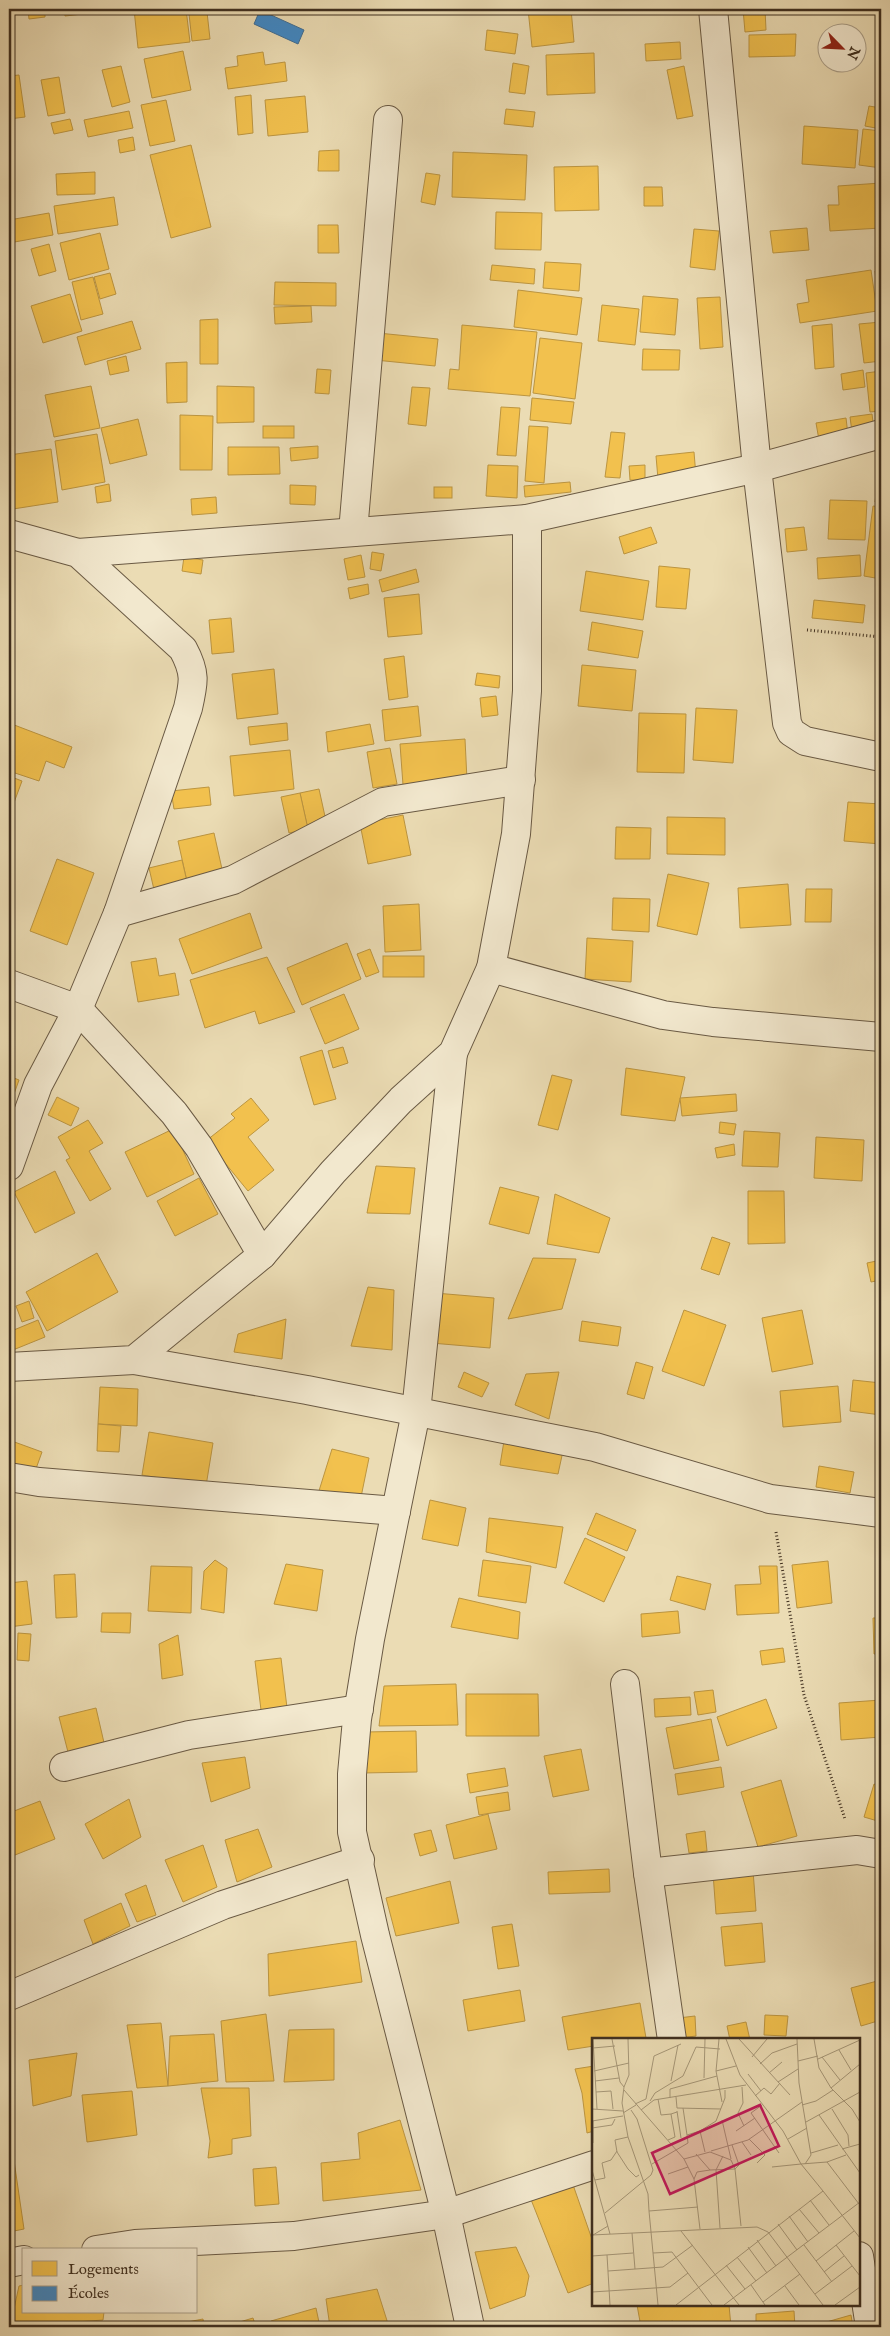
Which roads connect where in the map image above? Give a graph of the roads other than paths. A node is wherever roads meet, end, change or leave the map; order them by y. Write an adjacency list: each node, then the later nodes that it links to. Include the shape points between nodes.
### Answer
1 (713, 9): 4 (street)
2 (388, 120): 6 (street)
3 (881, 434): 4 (street)
4 (757, 468): 5 (street); 9 (street, via 787,723 791,732 804,741)
5 (527, 519): 6 (street); 10 (street, via 527,692)
6 (352, 532): 8 (street)
7 (9, 534): 8 (street)
8 (78, 553): 11 (street, via 183,649 192,666 194,683)
9 (881, 758)
10 (521, 780): 11 (street, via 383,802 233,880); 12 (street, via 516,834)
11 (118, 913): 14 (street)
12 (491, 968): 15 (street, via 663,1015); 16 (street)
13 (9, 984): 14 (street)
14 (78, 1009): 17 (street, via 38,1085); 18 (street, via 174,1113 200,1147)
15 (881, 1037)
16 (453, 1052): 18 (street, via 394,1107); 21 (street)
17 (9, 1166)
18 (262, 1255): 19 (street)
19 (134, 1360): 20 (street); 21 (street)
20 (9, 1367)
21 (416, 1412): 23 (street); 24 (street, via 595,1447 770,1499)
22 (9, 1477): 23 (street)
23 (396, 1511): 26 (street)
24 (881, 1513)
25 (625, 1684): 30 (street)
26 (359, 1709): 27 (street, via 189,1735); 29 (street, via 352,1774 352,1832)
27 (64, 1767)
28 (869, 1852): 30 (street)
29 (360, 1860): 31 (street, via 223,1905); 34 (street, via 375,1935)
30 (648, 1874): 32 (street)
31 (9, 1996)
32 (672, 2038)
33 (592, 2166): 34 (street)
34 (446, 2214): 35 (street, via 294,2236); 39 (street)
35 (109, 2248)
36 (22, 2260): 38 (street)
37 (860, 2262): 40 (street)
38 (9, 2263)
39 (470, 2327)
40 (870, 2327)

